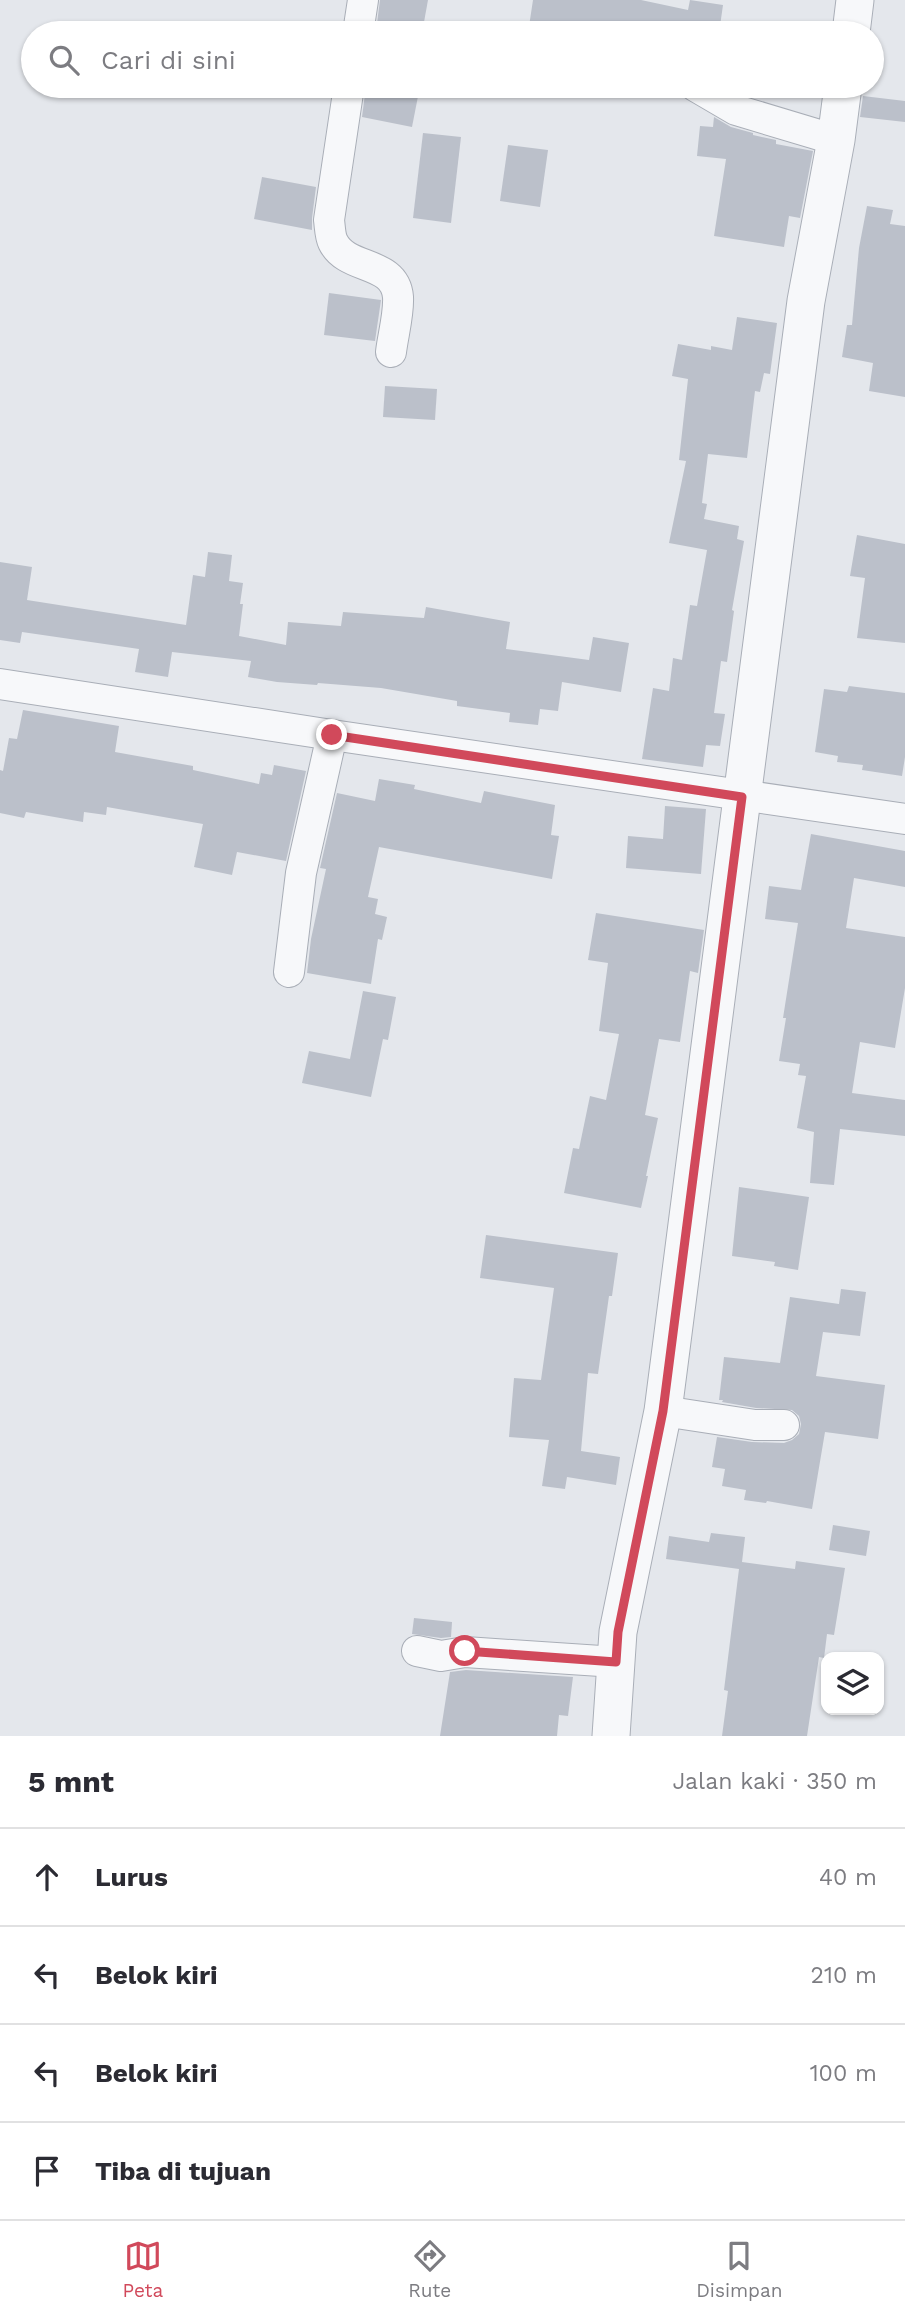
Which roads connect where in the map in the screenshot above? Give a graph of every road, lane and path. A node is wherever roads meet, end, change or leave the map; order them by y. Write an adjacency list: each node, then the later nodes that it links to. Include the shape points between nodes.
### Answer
1 (363, 0): 3 (street)
2 (855, 0): 4 (street)
3 (360, 21)
4 (852, 21)
5 (347, 98): 9 (street, via 329,220 331,233 340,251 383,271 395,285 398,297)
6 (716, 98): 8 (street, via 736,110)
7 (841, 98): 8 (street)
8 (836, 139): 12 (street, via 806,301)
9 (391, 352)
10 (0, 684): 11 (street)
11 (332, 735): 12 (street); 14 (street, via 302,873)
12 (742, 797): 13 (street); 15 (street)
13 (905, 820)
14 (289, 972)
15 (663, 1411): 16 (street); 18 (street, via 618,1632)
16 (784, 1425)
17 (417, 1651): 18 (street, via 441,1656 465,1651)
18 (616, 1662): 19 (street)
19 (611, 1736)

